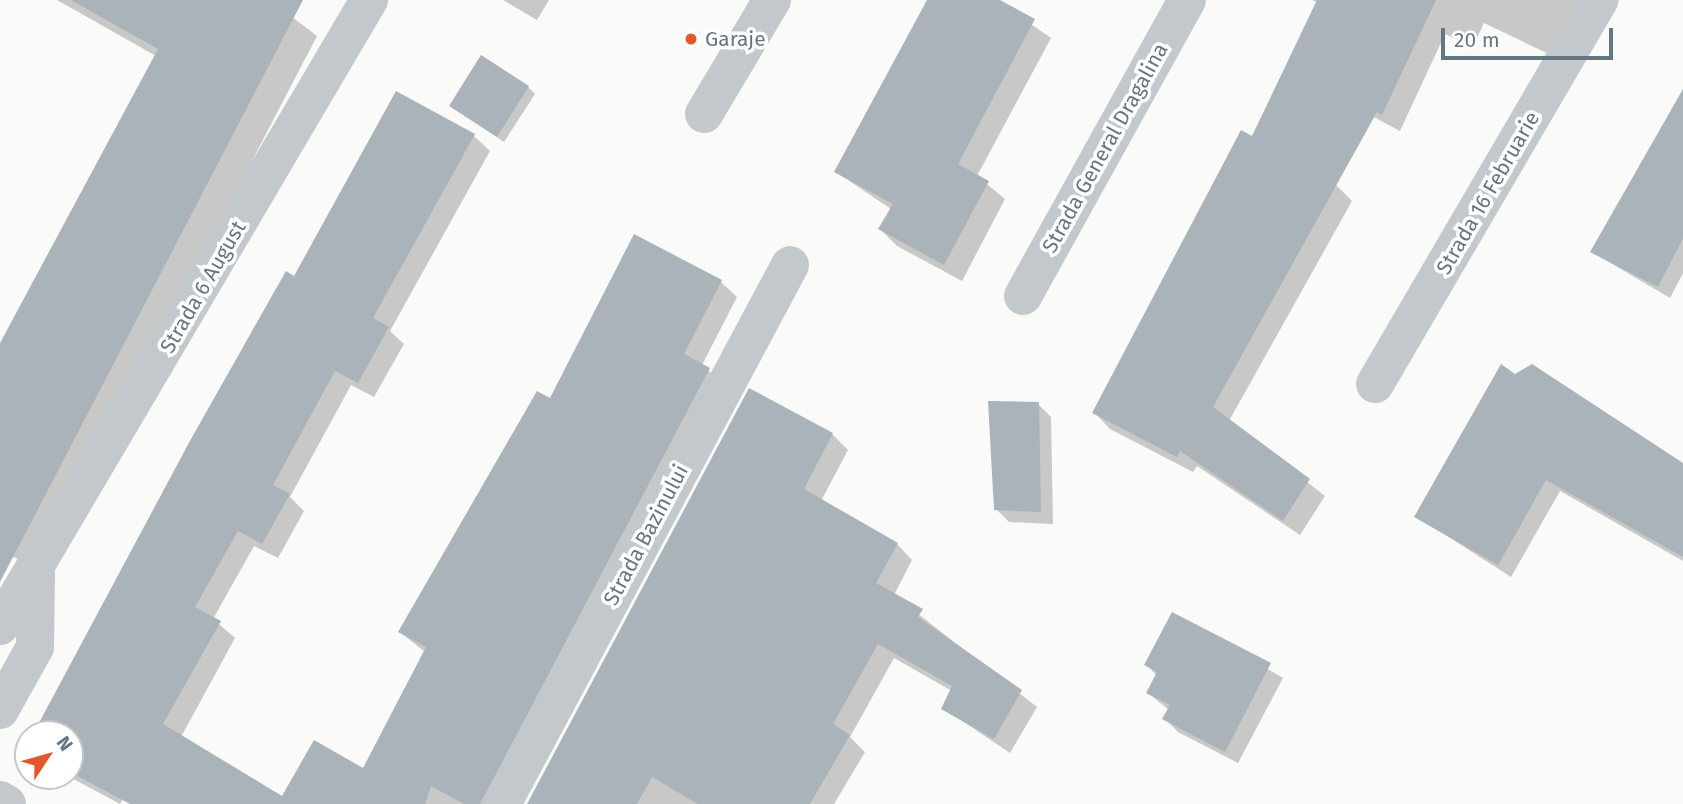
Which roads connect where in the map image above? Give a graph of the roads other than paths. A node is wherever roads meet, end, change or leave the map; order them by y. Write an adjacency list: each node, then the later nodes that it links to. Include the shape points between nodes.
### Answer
1 (369, 0): 9 (street, Strada 6 August)
2 (772, 0): 5 (street)
3 (1187, 0): 7 (street, Strada General Dragalina)
4 (1599, 0): 8 (street, Strada 16 Februarie)
5 (704, 114)
6 (790, 265): 14 (street, Strada Bazinului)
7 (1023, 296)
8 (1375, 384)
9 (36, 573): 10 (street, Strada 6 August); 11 (street, Strada 6 August, via 35,647)
10 (0, 626)
11 (0, 710)
12 (0, 800): 13 (street)
13 (7, 804)
14 (502, 804)

